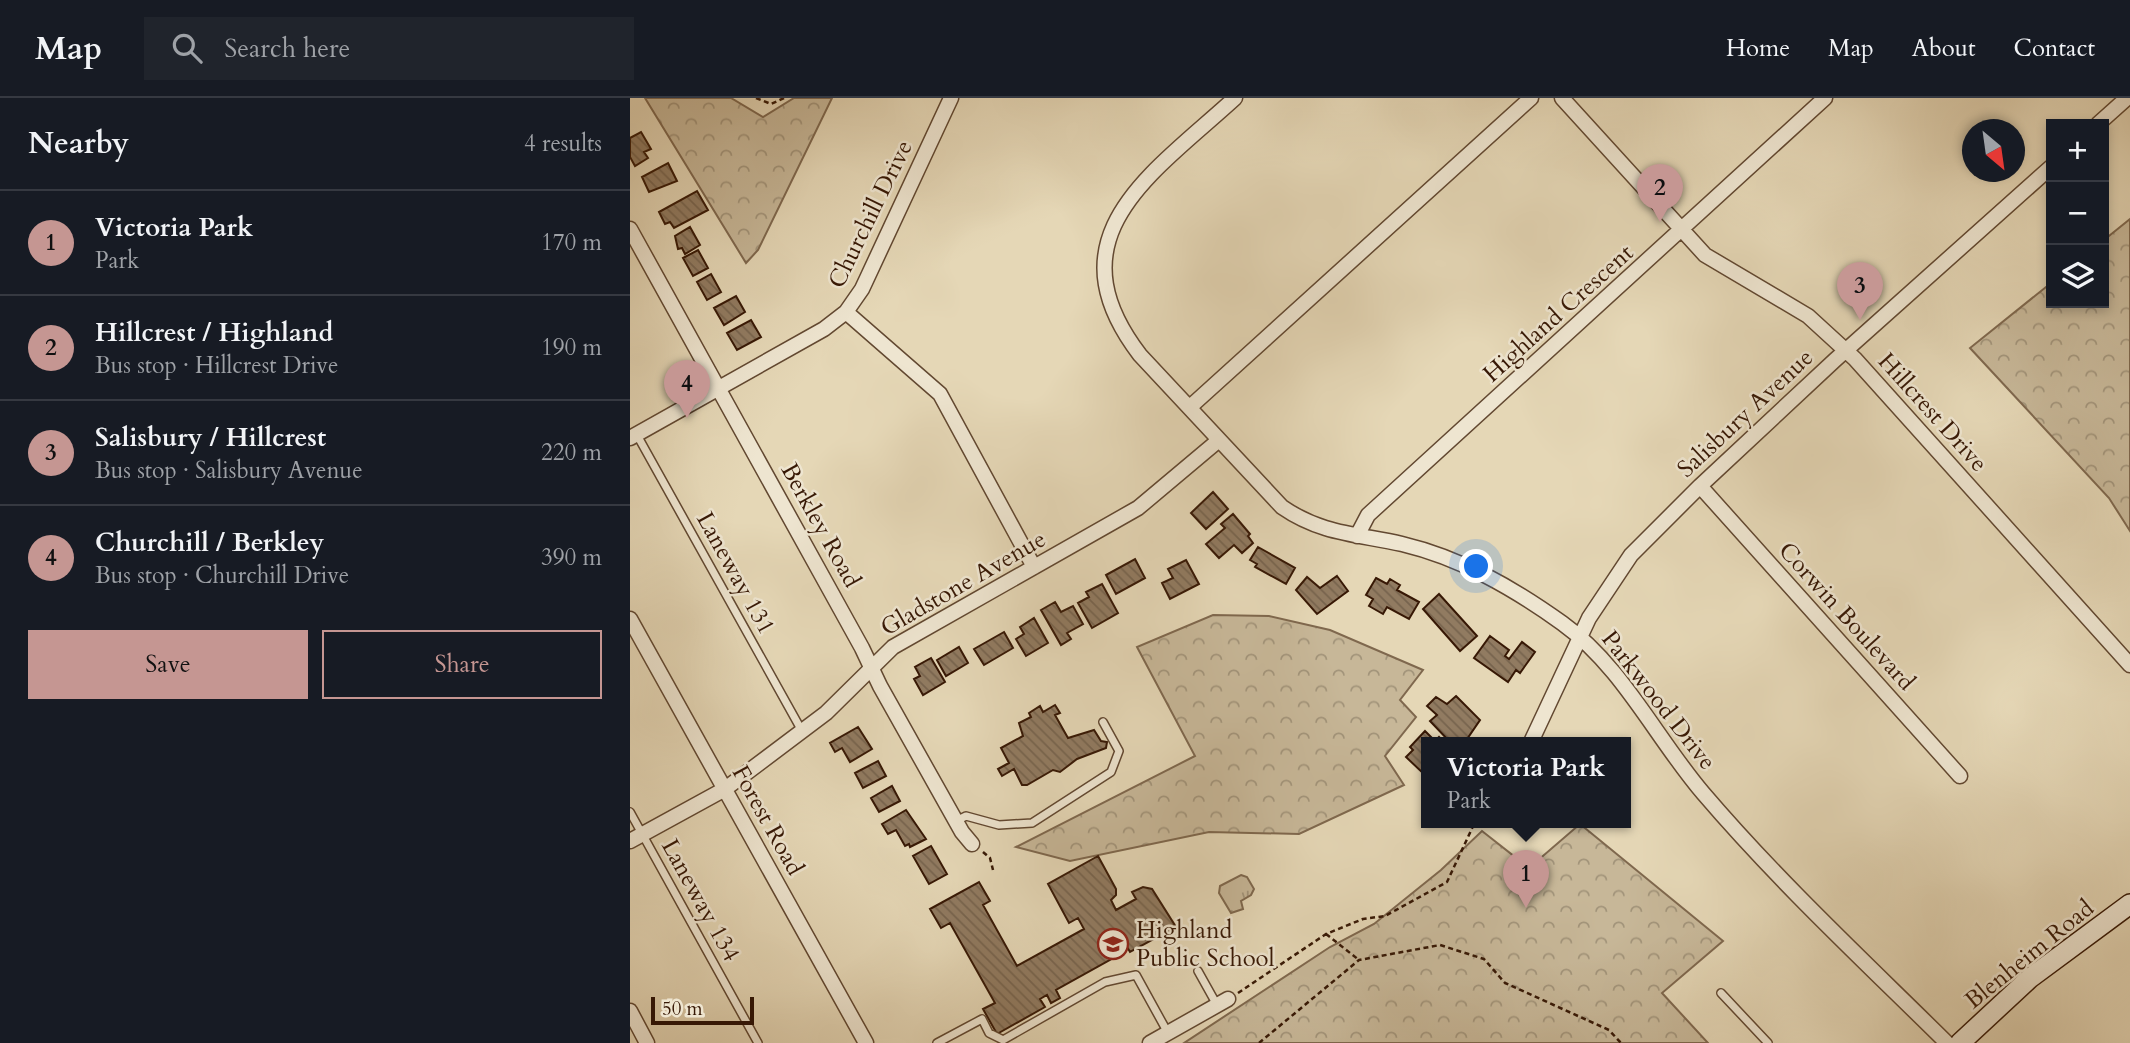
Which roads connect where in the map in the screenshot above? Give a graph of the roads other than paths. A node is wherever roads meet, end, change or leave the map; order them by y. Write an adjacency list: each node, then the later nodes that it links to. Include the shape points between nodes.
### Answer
1 (951, 98): 11 (street, Churchill Drive, via 862,289)
2 (1235, 98): 14 (street, Parkwood Drive, via 1121,208 1104,262 1104,283 1121,330)
3 (1531, 98): 14 (street)
4 (1562, 98): 10 (street, Hillcrest Drive)
5 (1825, 98): 10 (street, Highland Crescent)
6 (2127, 98): 7 (street)
7 (2104, 119)
8 (2046, 171): 12 (street, Salisbury Avenue)
9 (630, 229): 13 (street, Berkley Road)
10 (1682, 231): 12 (street, Hillcrest Drive, via 1705,255 1808,316); 18 (street, Highland Crescent, via 1368,515)
11 (846, 312): 13 (street, Churchill Drive); 19 (street, via 940,394)
12 (1846, 350): 17 (street, Salisbury Avenue); 22 (street, Hillcrest Drive)
13 (720, 388): 15 (street, Churchill Drive); 23 (street, Berkley Road)
14 (1189, 407): 16 (street, Parkwood Drive)
15 (634, 436): 25 (lane, Laneway 131)
16 (1219, 440): 18 (street, Parkwood Drive, via 1282,507 1304,522); 19 (street, Gladstone Avenue, via 1138,508)
17 (1699, 485): 21 (street, Salisbury Avenue, via 1631,555); 27 (street, Corwin Boulevard)
18 (1357, 536): 21 (street, Parkwood Drive, via 1403,544 1469,566 1526,598)
19 (1034, 567): 23 (street, Gladstone Avenue, via 893,647)
20 (630, 619): 28 (street, Forest Road)
21 (1581, 638): 26 (street, Salisbury Avenue); 45 (street, Parkwood Drive, via 1751,849)
22 (2130, 666)
23 (871, 668): 25 (street, Gladstone Avenue); 30 (street, Berkley Road)
24 (1103, 722): 30 (lane, via 1119,751 1111,772 1032,824 999,825 966,816)
25 (802, 731): 28 (street, Gladstone Avenue)
26 (1533, 737)
27 (1960, 776)
28 (725, 789): 31 (street, Gladstone Avenue); 41 (street, Forest Road)
29 (630, 812): 31 (lane, Laneway 134)
30 (956, 821): 32 (street, Berkley Road)
31 (636, 837): 40 (lane, Laneway 134)
32 (972, 844)
33 (2130, 904): 46 (main road, Blenheim Road, via 2030,978)
34 (1198, 971): 36 (lane)
35 (1721, 993): 44 (lane)
36 (1223, 1002): 38 (street)
37 (630, 1011): 39 (street)
38 (1168, 1033): 42 (lane, via 1136,975 1105,982 1003,1040 989,1033 982,1019); 43 (street)
39 (647, 1043)
40 (758, 1043)
41 (866, 1043)
42 (937, 1043)
43 (1150, 1043)
44 (1768, 1043)
45 (1947, 1043)
46 (1960, 1043)

